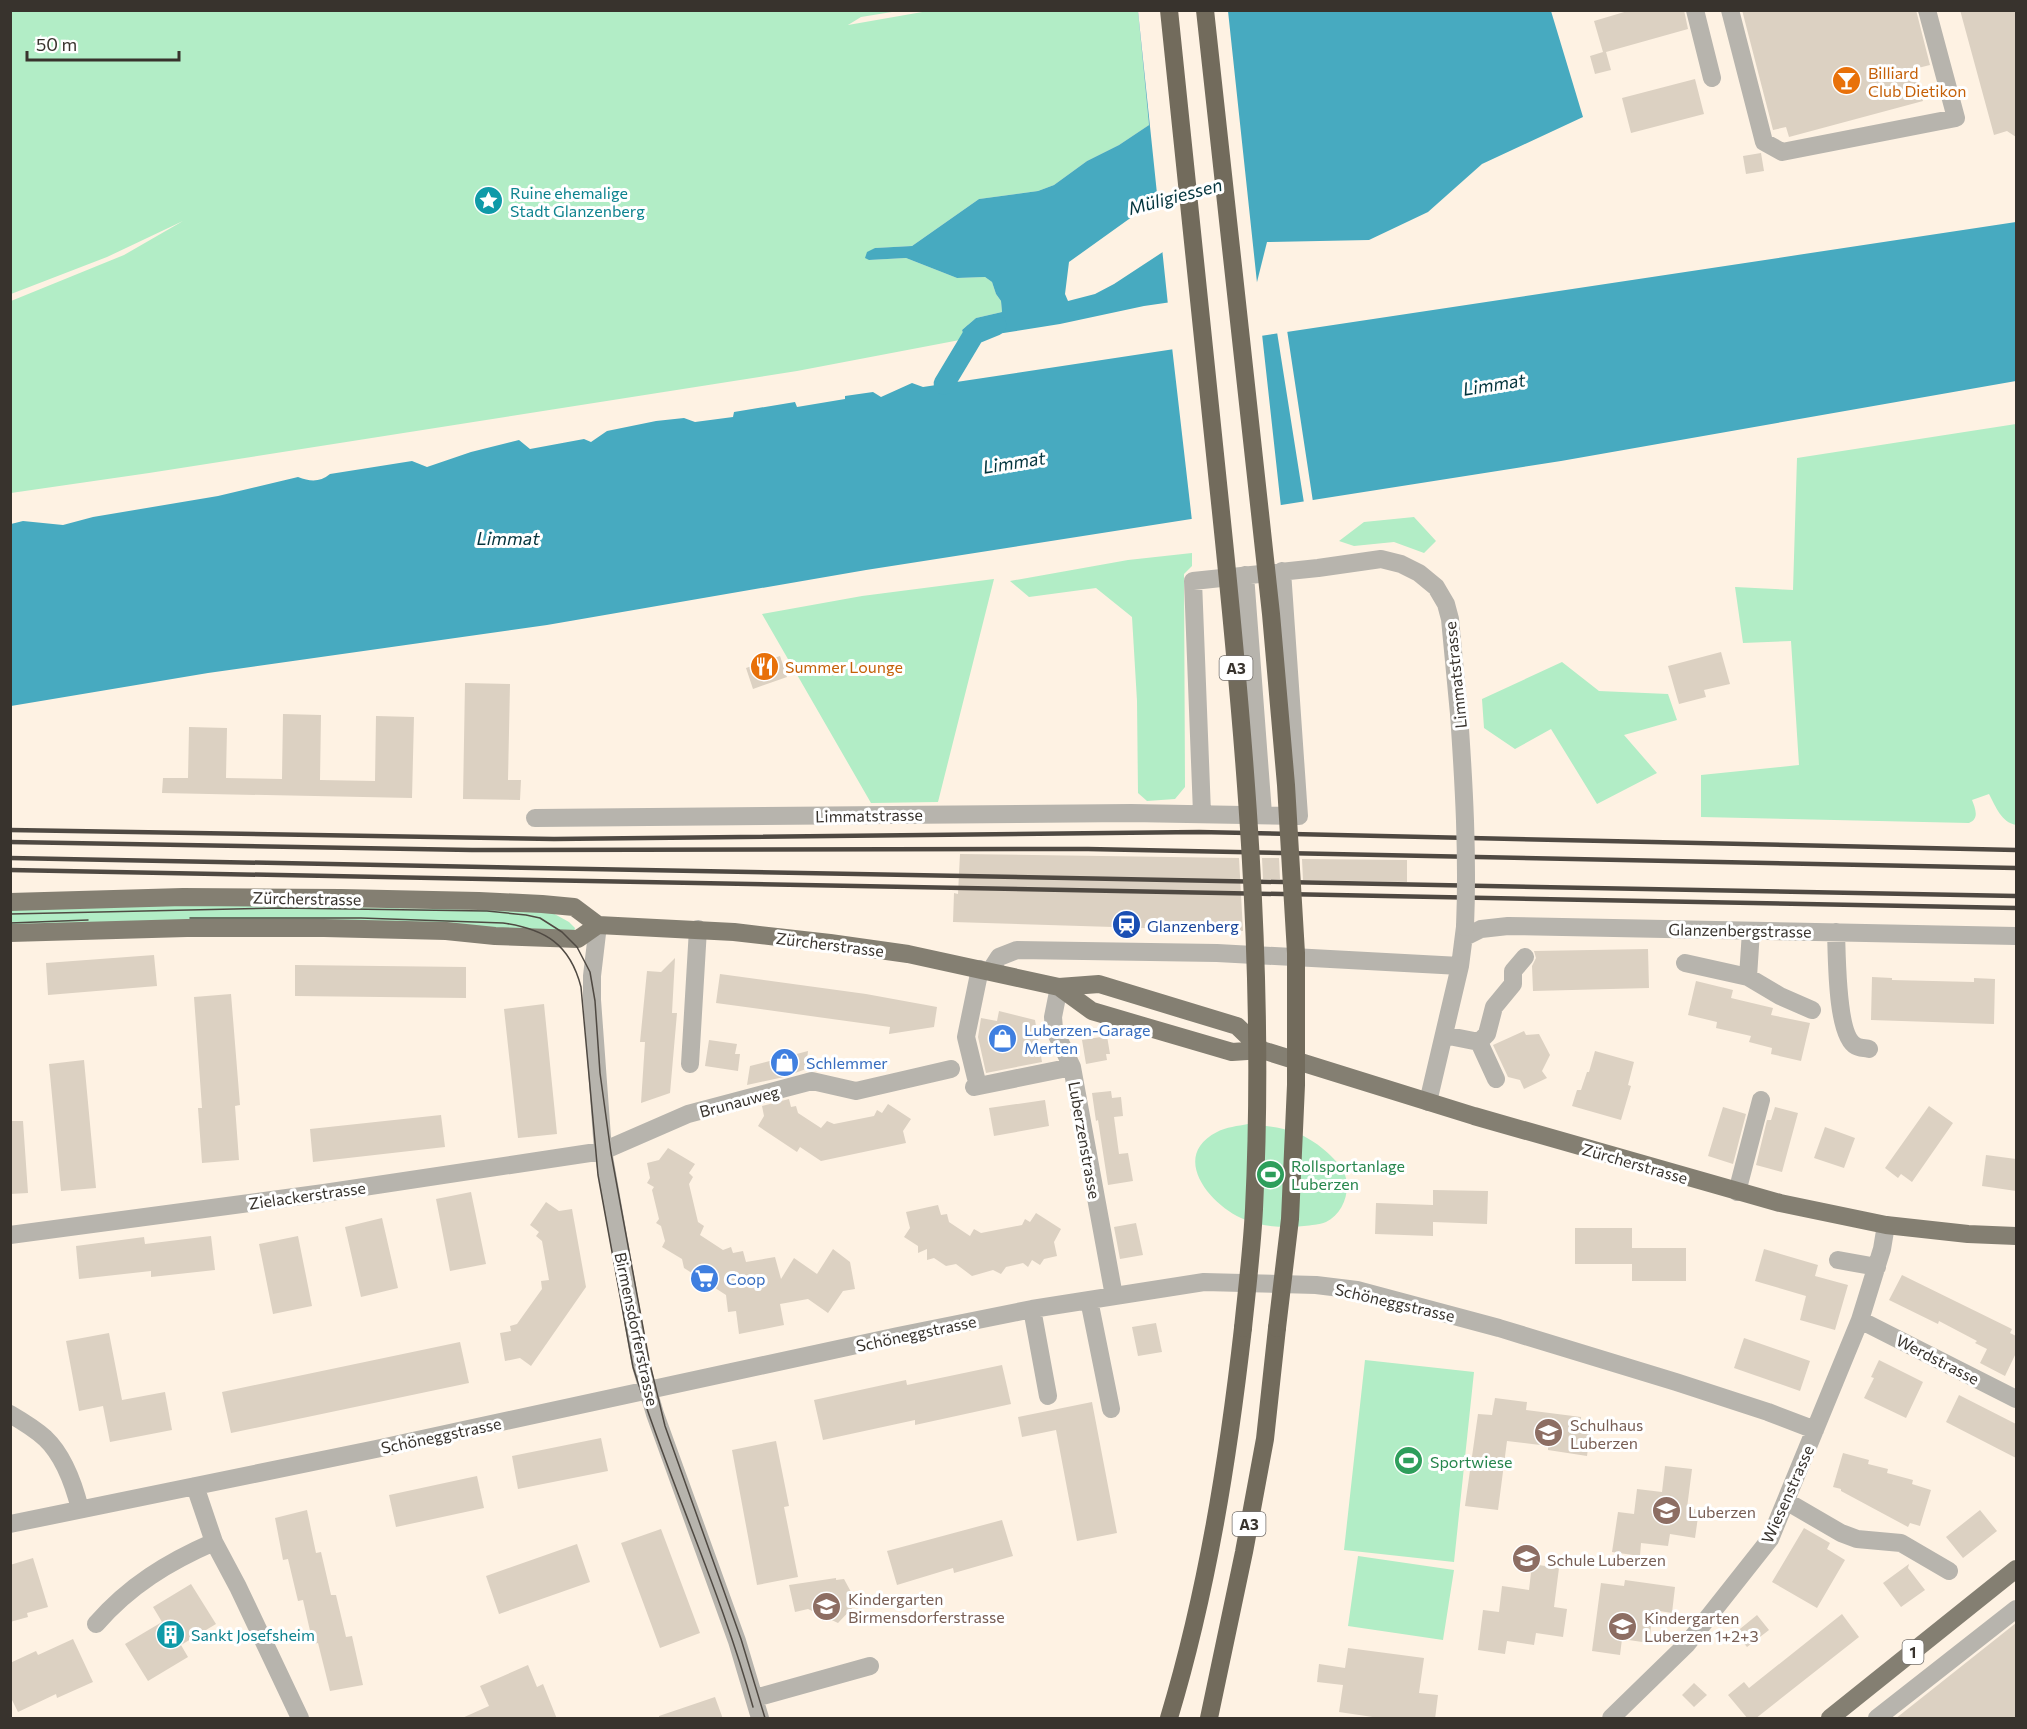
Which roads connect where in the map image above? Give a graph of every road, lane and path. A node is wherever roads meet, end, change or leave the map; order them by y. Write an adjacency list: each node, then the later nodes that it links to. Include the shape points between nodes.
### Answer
1 (1169, 10): 67 (highway, A3, bridge, via 1246,779 1258,1085 1254,1212 1233,1414 1196,1617)
2 (1205, 10): 68 (highway, A3, bridge, via 1271,614 1296,953 1290,1219 1264,1439)
3 (1695, 10): 6 (street)
4 (1730, 10): 5 (street, via 1764,141 1782,152 1956,118)
5 (1927, 10)
6 (1712, 78)
7 (1282, 572): 8 (street, Limmatstrasse); 10 (street, Limmatstrasse, via 1299,816); 16 (street, Limmatstrasse, bridge, via 1381,559 1419,573 1436,587 1446,604 1465,788)
8 (1245, 575): 9 (street, Limmatstrasse, via 1193,581); 10 (street)
9 (1202, 813): 10 (street, Limmatstrasse); 11 (street, Limmatstrasse)
10 (1263, 814)
11 (535, 818)
12 (10, 902): 13 (main road, Zürcherstrasse, via 183,897 479,901 574,908)
13 (598, 925): 14 (main road, Zürcherstrasse); 18 (main road, Zürcherstrasse, via 578,939 334,928); 37 (street, Birmensdorferstrasse, via 592,1000)
14 (698, 929): 23 (main road, Zürcherstrasse, via 861,947); 31 (street)
15 (1751, 931): 16 (street, Glanzenbergstrasse, via 1508,926); 17 (street, Glanzenbergstrasse); 24 (street)
16 (1465, 932): 22 (street, Limmatstrasse)
17 (1836, 932): 19 (street, Glanzenbergstrasse); 29 (street, via 1844,1025 1856,1047)
18 (10, 933)
19 (2016, 936)
20 (1525, 957): 28 (street, via 1513,971 1513,984 1494,1007 1487,1034)
21 (1685, 963): 24 (street)
22 (1460, 966): 23 (street, via 1217,953 1017,950 999,957); 27 (street, Limmatstrasse)
23 (985, 970): 25 (main road, Zürcherstrasse); 32 (street, via 966,1037 975,1082)
24 (1748, 977): 26 (street)
25 (1059, 987): 30 (main road, Zürcherstrasse, via 1092,1011 1232,1052); 30 (main road, Zürcherstrasse, via 1099,984 1237,1026); 32 (street, Luberzenstrasse, via 1054,1029)
26 (1812, 1010)
27 (1444, 1035): 28 (street); 36 (street, Limmatstrasse)
28 (1479, 1042): 34 (street)
29 (1869, 1049)
30 (1262, 1050): 36 (main road, Zürcherstrasse)
31 (690, 1064)
32 (1071, 1067): 44 (street, Luberzenstrasse)
33 (951, 1070): 37 (street, Brunauweg, via 856,1091 812,1081 688,1114)
34 (1496, 1079)
35 (1761, 1100): 38 (street)
36 (1428, 1102): 38 (main road, Zürcherstrasse)
37 (603, 1151): 40 (street, Zielackerstrasse); 48 (street, Birmensdorferstrasse)
38 (1737, 1192): 39 (main road, Zürcherstrasse)
39 (1886, 1225): 41 (main road, Zürcherstrasse); 43 (street, Wiesenstrasse)
40 (10, 1235)
41 (2016, 1236)
42 (1838, 1260): 43 (street)
43 (1877, 1267): 47 (street, Wiesenstrasse)
44 (1114, 1296): 45 (street, Schöneggstrasse); 53 (street, Schöneggstrasse, via 1204,1282 1357,1290 1498,1328)
45 (1089, 1300): 46 (street, Schöneggstrasse); 51 (street)
46 (1032, 1309): 48 (street, Schöneggstrasse); 49 (street)
47 (1860, 1320): 50 (street, Werdstrasse); 53 (street, Wiesenstrasse)
48 (647, 1390): 54 (street, Schöneggstrasse); 64 (street, Birmensdorferstrasse)
49 (1048, 1396)
50 (2016, 1399)
51 (1111, 1409)
52 (10, 1414): 56 (street, via 46,1439 57,1452)
53 (1815, 1430): 55 (street, Wiesenstrasse)
54 (195, 1486): 56 (street, Schöneggstrasse); 58 (street)
55 (1786, 1502): 60 (street, via 1841,1533 1857,1539 1901,1543); 69 (street, Wiesenstrasse, via 1770,1539 1687,1644)
56 (80, 1509): 57 (street, Schöneggstrasse)
57 (10, 1524)
58 (214, 1542): 62 (street, via 138,1583); 65 (street)
59 (2016, 1569): 70 (main road, 1)
60 (1949, 1571)
61 (2016, 1609): 71 (street)
62 (96, 1624)
63 (870, 1666): 64 (street)
64 (755, 1698): 66 (street, Birmensdorferstrasse)
65 (300, 1719)
66 (760, 1719)
67 (1168, 1719)
68 (1209, 1719)
69 (1611, 1719)
70 (1830, 1719)
71 (1877, 1719)

